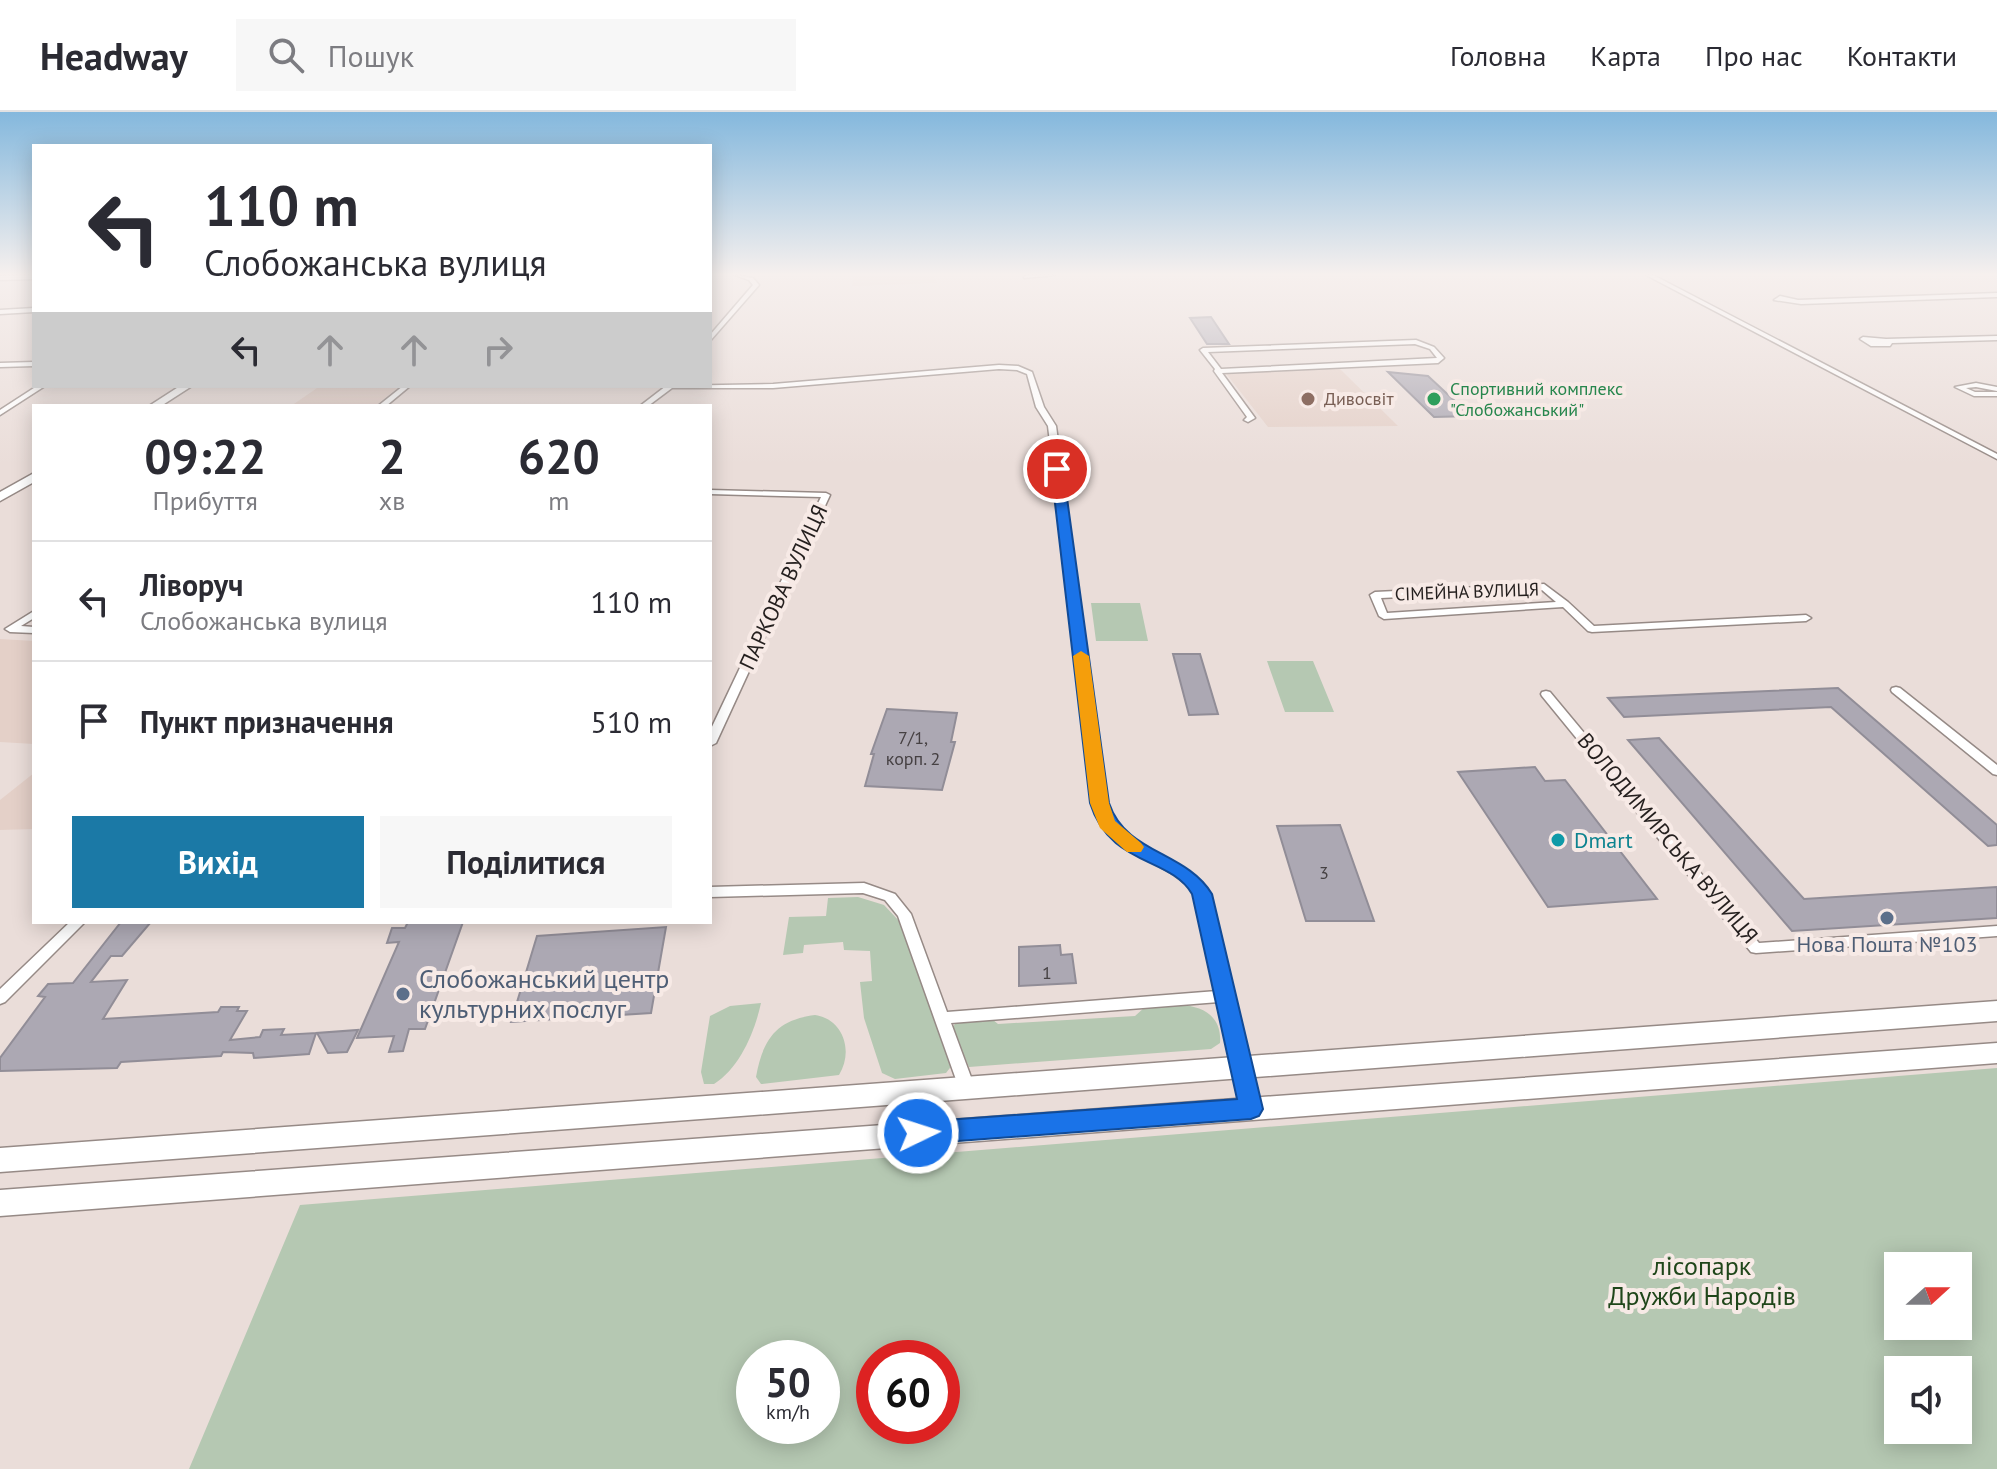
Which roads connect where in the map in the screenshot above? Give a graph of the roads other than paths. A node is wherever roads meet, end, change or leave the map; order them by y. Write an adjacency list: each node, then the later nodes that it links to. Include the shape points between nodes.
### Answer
1 (1770, 338): 18 (street)
2 (1985, 338): 3 (street)
3 (1887, 341)
4 (32, 364): 5 (street)
5 (0, 365)
6 (1219, 370): 6 (street, via 1412,363 1442,360 1432,348 1416,342 1203,350); 16 (street)
7 (712, 386): 34 (street, via 1018,368 1030,373 1052,426 1106,824 1149,857 1195,882)
8 (39, 388): 15 (street)
9 (184, 388): 12 (main road)
10 (404, 388): 13 (street)
11 (669, 388): 14 (street)
12 (157, 404)
13 (384, 404)
14 (647, 404)
15 (0, 413)
16 (1248, 420)
17 (1997, 447): 18 (street)
18 (1979, 448): 19 (street)
19 (1997, 457)
20 (32, 478): 22 (main road)
21 (712, 492): 29 (street, ПАРКОВА ВУЛИЦЯ, via 826,495)
22 (0, 497)
23 (1565, 604): 23 (street, СІМЕЙНА ВУЛИЦЯ, via 1384,616 1375,595 1544,587); 25 (street, СІМЕЙНА ВУЛИЦЯ, via 1592,629)
24 (32, 615): 26 (street, via 10,629)
25 (1806, 618)
26 (32, 630)
27 (1896, 690): 30 (street)
28 (1546, 694): 33 (street, ВОЛОДИМИРСЬКА ВУЛИЦЯ, via 1756,948)
29 (712, 738)
30 (1997, 771)
31 (712, 892): 37 (street, via 864,888 890,897 904,914)
32 (76, 924): 35 (street)
33 (1997, 931)
34 (1227, 996): 37 (street); 39 (street)
35 (0, 998)
36 (1997, 1011): 39 (main road)
37 (942, 1018): 40 (street)
38 (1997, 1053): 41 (main road)
39 (1239, 1068): 40 (main road); 41 (street)
40 (967, 1088): 42 (main road)
41 (1251, 1109): 43 (main road)
42 (0, 1160)
43 (0, 1203)

